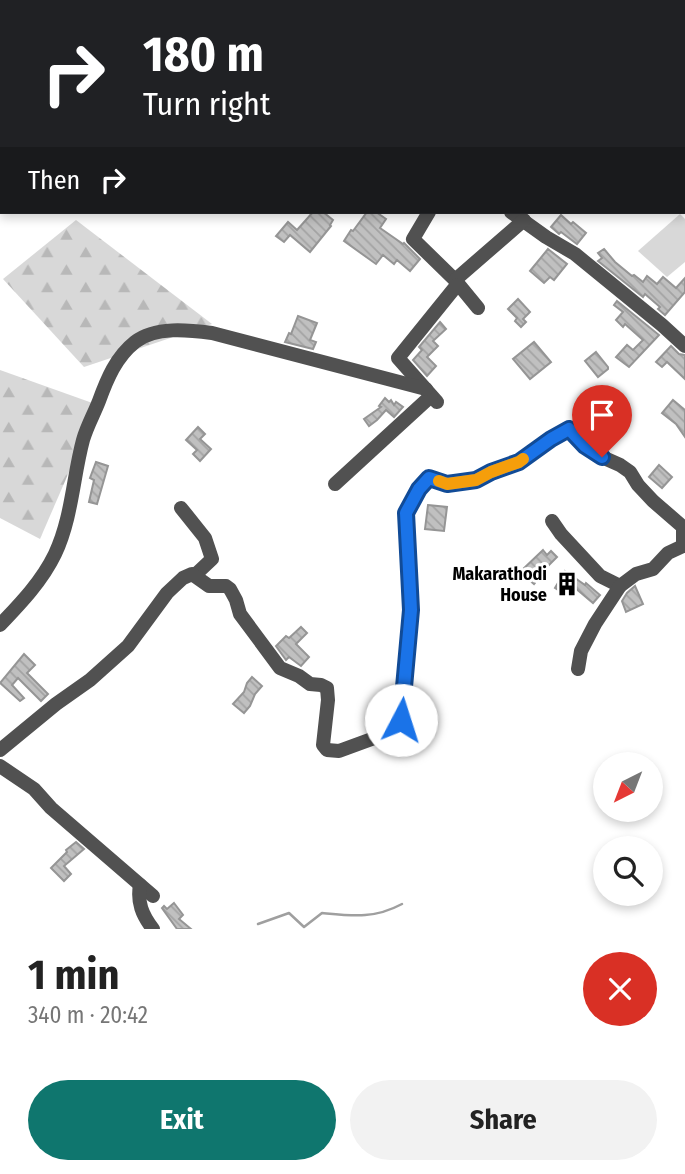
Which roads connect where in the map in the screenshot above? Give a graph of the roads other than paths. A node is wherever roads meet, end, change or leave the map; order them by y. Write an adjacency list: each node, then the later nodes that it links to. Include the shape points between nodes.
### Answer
1 (428, 214): 4 (street, via 413,239)
2 (514, 214): 3 (street)
3 (524, 220): 4 (street); 6 (street, via 575,254)
4 (456, 283): 5 (street); 7 (street)
5 (478, 308)
6 (685, 346)
7 (398, 358): 8 (street); 9 (street)
8 (380, 377): 9 (street); 16 (street, via 212,333 159,332 136,341 117,361 83,438 55,553 29,594)
9 (431, 396): 10 (street)
10 (335, 484)
11 (181, 508): 14 (street, via 205,538 212,559)
12 (552, 522): 15 (street, via 600,576)
13 (684, 545): 14 (street, via 683,527 629,472 585,446 569,429 519,462 476,480 447,484 429,478 406,513 411,610 399,729 339,751 323,745 327,688 280,668 240,614 230,589 209,586); 15 (street)
14 (195, 575): 18 (street, via 188,575 167,593 128,646)
15 (620, 586): 17 (street, via 581,651)
16 (0, 625)
17 (578, 669)
18 (0, 750)
19 (0, 766): 20 (street, via 34,789)
20 (140, 885): 21 (street); 22 (street, via 138,898)
21 (153, 896)
22 (153, 929)

